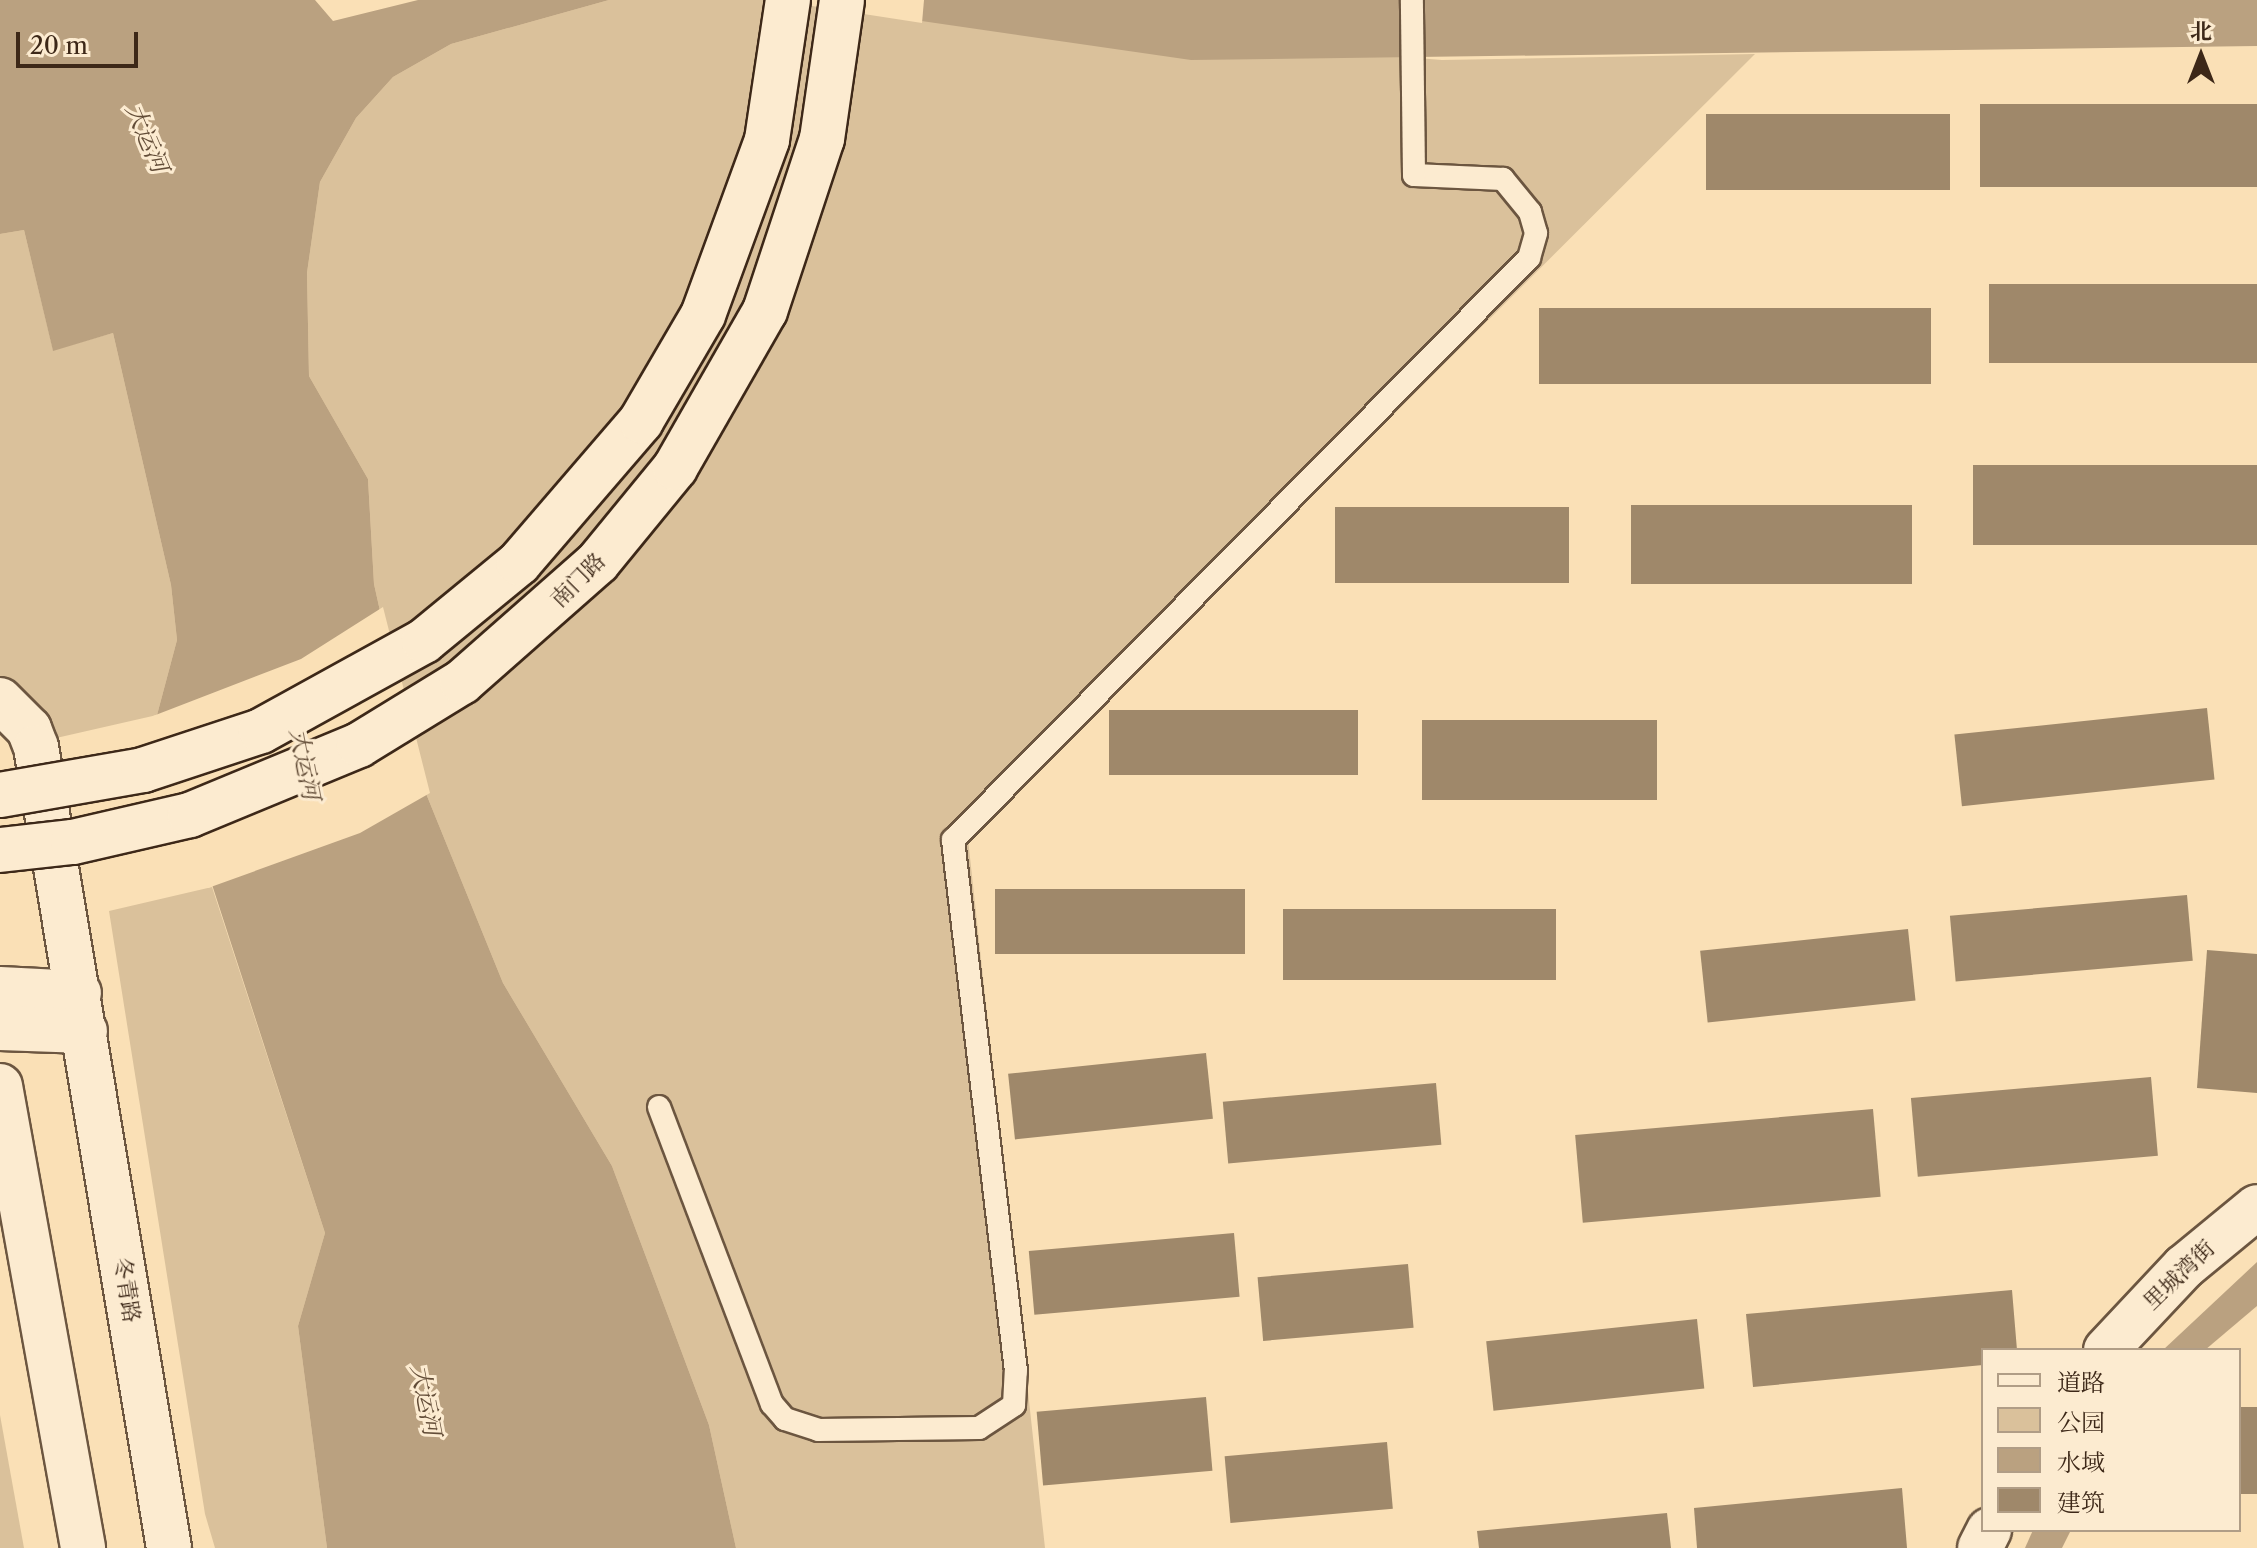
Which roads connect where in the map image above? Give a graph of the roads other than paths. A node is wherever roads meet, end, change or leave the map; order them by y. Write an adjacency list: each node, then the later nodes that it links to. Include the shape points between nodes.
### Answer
1 (788, 0): 5 (main road, bridge, via 767,140 716,286 641,421 552,529 424,641 317,704 158,766)
2 (842, 0): 6 (main road, 南门路, bridge, via 822,139 765,311 675,468 598,562 462,682 332,759 190,815 73,842)
3 (1412, 0): 11 (lane, via 1414,175 1503,179 1530,212 1536,233 1529,258 953,840 1016,1371 1014,1405 979,1428 818,1430 785,1419 772,1404)
4 (0, 700): 8 (main road, 冬青路, via 29,729 36,747)
5 (0, 795)
6 (0, 850)
7 (0, 989): 8 (main road)
8 (82, 1012): 9 (main road); 15 (main road, 冬青路)
9 (0, 1028)
10 (0, 1086): 14 (main road)
11 (659, 1107)
12 (2257, 1207): 13 (main road, 里城湾街, via 2184,1267)
13 (2108, 1348)
14 (83, 1548)
15 (169, 1548)

